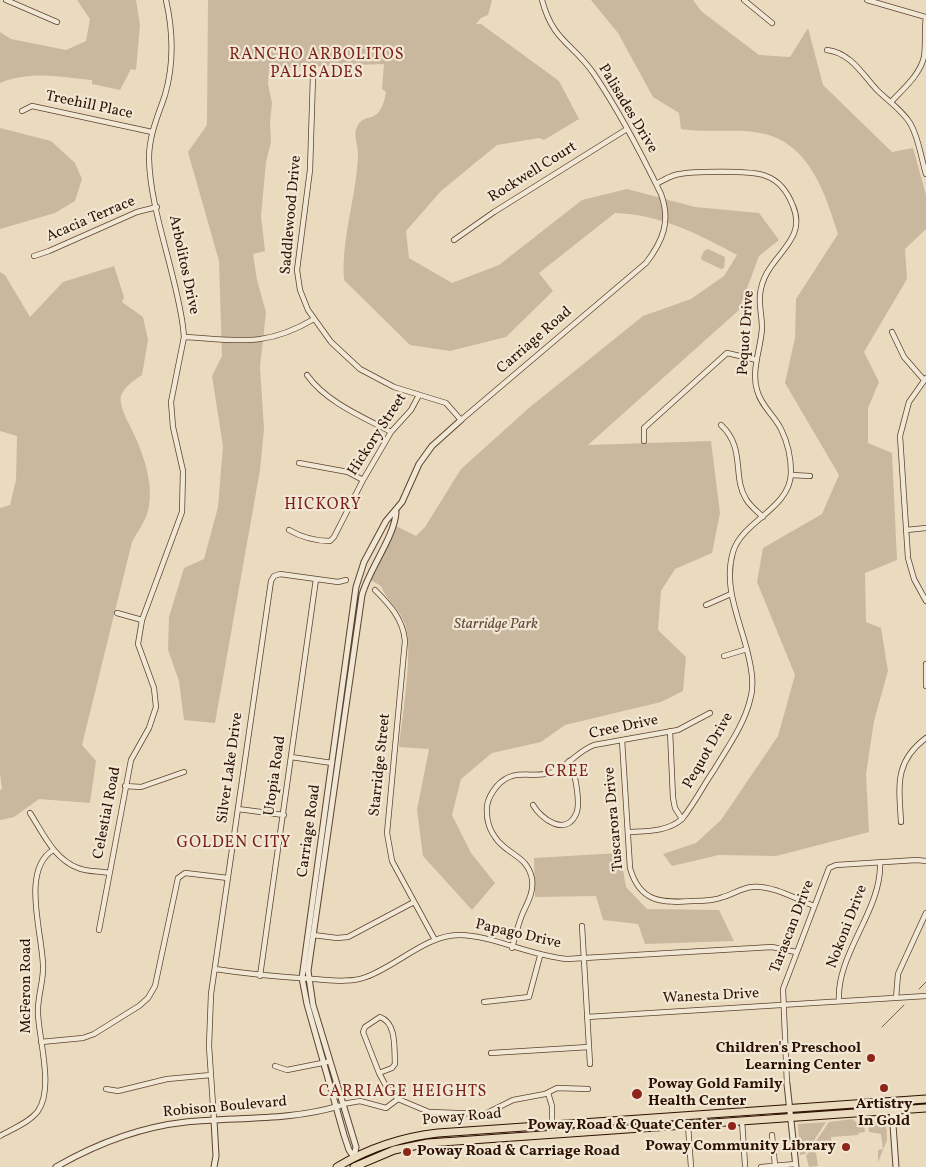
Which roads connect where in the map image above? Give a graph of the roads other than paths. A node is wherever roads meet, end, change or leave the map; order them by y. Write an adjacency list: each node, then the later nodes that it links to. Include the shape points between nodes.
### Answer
1 (6, 0): 7 (street)
2 (166, 0): 14 (street, Arbolitos Drive, via 172,38 171,66)
3 (542, 0): 13 (street, Palisades Drive, via 549,22 560,40 592,72)
4 (744, 0): 8 (street)
5 (867, 0): 6 (street)
6 (926, 17): 11 (street, via 924,56 919,69)
7 (57, 22)
8 (772, 23)
9 (827, 50): 11 (street, via 836,51 851,61)
10 (313, 76): 20 (street, Saddlewood Drive, via 310,170 297,270 300,290)
11 (890, 102): 15 (street, via 910,123)
12 (22, 111): 14 (street, Treehill Place, via 32,106)
13 (627, 129): 16 (street, Palisades Drive); 18 (street, Rockwell Court)
14 (152, 132): 17 (street, Arbolitos Drive, via 149,160)
15 (926, 174)
16 (656, 184): 23 (street, Pequot Drive, via 686,173 758,173 772,178 784,188 797,221 792,241 764,276 760,293 762,326); 27 (street, Carriage Road, via 665,204 666,227 646,263)
17 (157, 207): 19 (street, Acacia Terrace, via 137,212); 22 (street, Arbolitos Drive, via 181,307)
18 (454, 240)
19 (34, 256)
20 (314, 320): 22 (street, via 290,333 258,341); 26 (street, Saddlewood Drive, via 331,342 360,369 394,387)
21 (892, 332): 25 (street, via 904,357)
22 (184, 337): 50 (street, Arbolitos Drive, via 171,402 183,471 182,512)
23 (757, 360): 30 (street, via 727,353 644,428); 32 (street, Pequot Drive, via 757,390 781,429 789,450)
24 (307, 375): 29 (street, via 313,384 345,407)
25 (925, 379): 39 (street, via 909,402 900,436)
26 (419, 395): 27 (street, Saddlewood Drive, via 446,403); 29 (street, Hickory Street, via 411,410)
27 (461, 420): 35 (street, Carriage Road, via 426,454)
28 (721, 425): 36 (street, via 729,432 736,450 741,490)
29 (391, 432): 34 (street, Hickory Street)
30 (644, 441)
31 (299, 463): 34 (street, via 348,472)
32 (791, 474): 33 (street); 36 (street, Pequot Drive, via 785,493)
33 (810, 476)
34 (363, 480): 38 (street, Hickory Street, via 330,541 299,536)
35 (396, 512): 40 (street, Carriage Road, via 388,518); 41 (street, Carriage Road)
36 (762, 517): 45 (street, Pequot Drive, via 740,539 733,552 729,579)
37 (926, 528): 39 (street)
38 (289, 530)
39 (906, 530): 46 (street, via 910,570)
40 (374, 544): 41 (street); 48 (street, Carriage Road, via 357,579)
41 (382, 548): 48 (street, Carriage Road, via 367,576)
42 (316, 579): 43 (street); 59 (street, Utopia Road); 65 (street, Silver Lake Drive, via 280,574 271,581)
43 (346, 580)
44 (375, 590): 76 (street, Starridge Street, via 391,606 404,635 387,832 392,861)
45 (731, 594): 47 (street); 51 (street, Pequot Drive)
46 (926, 601)
47 (706, 605)
48 (357, 606): 61 (street, Carriage Road)
49 (117, 613): 50 (street)
50 (142, 620): 63 (street, Celestial Road, via 138,644 154,688 156,707 149,728 131,760)
51 (747, 648): 52 (street); 68 (street, Pequot Drive, via 751,699 740,727)
52 (724, 656)
53 (926, 664): 54 (street)
54 (926, 686)
55 (710, 713): 56 (street, Cree Drive, via 686,727)
56 (670, 731): 58 (street, Cree Drive); 68 (street, via 673,798)
57 (926, 738): 69 (street, via 911,750 904,763 900,780)
58 (622, 740): 60 (street, Cree Drive, via 583,749); 70 (street, Tuscarora Drive)
59 (291, 758): 61 (street); 67 (street, Utopia Road)
60 (570, 761): 64 (street, via 575,769 577,808 572,820 557,825 551,823 538,814); 83 (street, Cree Drive, via 552,773 521,773 507,778 490,794 487,802 486,818 492,833 525,862 532,880 532,893)
61 (334, 763): 81 (street, Carriage Road)
62 (184, 772): 63 (street, via 142,788)
63 (125, 786): 74 (street, Celestial Road)
64 (533, 805)
65 (238, 809): 67 (street); 75 (street, Silver Lake Drive)
66 (30, 813): 71 (street)
67 (284, 815): 88 (street, Utopia Road)
68 (682, 819): 70 (street, via 669,828)
69 (902, 822)
70 (628, 832): 77 (street, Tuscarora Drive, via 633,878 646,895 656,901 712,900 753,886 769,888)
71 (53, 850): 74 (street, via 79,869); 96 (street, McFeron Road, via 39,864 35,885 43,965 38,1008)
72 (926, 862): 73 (street)
73 (880, 863): 77 (street, Tarascan Drive, via 830,867); 92 (street, Nokoni Drive, via 878,886 840,982)
74 (109, 873): 80 (street, Celestial Road)
75 (228, 878): 87 (street, Silver Lake Drive); 96 (street, via 185,873 178,878 155,986 139,1006 83,1038)
76 (414, 902): 81 (street, via 348,937); 82 (street, Starridge Street)
77 (814, 906): 84 (street, Tarascan Drive)
78 (926, 913): 91 (street, via 898,974)
79 (582, 926): 86 (street)
80 (99, 930)
81 (310, 935): 89 (street, Carriage Road)
82 (435, 940): 83 (street, Papago Drive, via 459,935); 89 (street, Papago Drive, via 364,978 346,981)
83 (512, 948): 85 (street, Papago Drive)
84 (796, 952): 86 (street, Papago Drive, via 772,947); 94 (street, Tarascan Drive, via 783,989)
85 (540, 956): 86 (street, Papago Drive); 93 (street, via 529,997)
86 (584, 958): 95 (street)
87 (215, 969): 88 (street, Papago Drive); 103 (street, Silver Lake Drive, via 209,1046)
88 (260, 976): 89 (street, Papago Drive)
89 (305, 979): 99 (street, Carriage Road)
90 (926, 996): 91 (street, Wanesta Drive)
91 (896, 998): 92 (street, Wanesta Drive)
92 (839, 1001): 94 (street, Wanesta Drive)
93 (484, 1002)
94 (783, 1005): 95 (street, Wanesta Drive); 104 (street, Tarascan Drive)
95 (587, 1017): 97 (street)
96 (40, 1042): 127 (street, McFeron Road, via 46,1088 44,1098 38,1111)
97 (589, 1047): 98 (street); 100 (street)
98 (491, 1053)
99 (327, 1062): 101 (street, via 287,1070); 110 (street, Carriage Road); 112 (street, Carriage Road)
100 (590, 1064)
101 (275, 1066)
102 (379, 1072): 102 (street, via 362,1030 380,1017 393,1032 395,1064); 108 (street)
103 (211, 1075): 105 (street, via 167,1080 118,1091); 120 (street, Silver Lake Drive)
104 (787, 1084): 114 (street, Tarascan Drive)
105 (106, 1089)
106 (588, 1089): 107 (street, via 560,1088)
107 (548, 1093): 108 (street, via 512,1100 485,1114 429,1112); 123 (street)
108 (398, 1099): 110 (street, via 386,1108 360,1101)
109 (925, 1101): 111 (main road, Poway Road); 115 (main road); 116 (main road, via 895,1105)
110 (343, 1104): 112 (street, Robison Boulevard); 128 (street, Carriage Road, via 356,1147)
111 (851, 1104): 114 (main road, Poway Road); 117 (main road, via 849,1109)
112 (336, 1106): 120 (street, Robison Boulevard, via 289,1116); 128 (street, Carriage Road)
113 (926, 1108): 115 (main road, Poway Road)
114 (789, 1109): 118 (main road, Poway Road); 119 (street, Tarascan Drive)
115 (909, 1109): 116 (main road, Poway Road)
116 (892, 1111): 117 (main road, Poway Road); 138 (street)
117 (824, 1115): 119 (main road, Poway Road)
118 (689, 1116): 121 (main road, Poway Road); 124 (main road)
119 (789, 1118): 122 (main road, Poway Road); 131 (street, Tarascan Drive)
120 (214, 1120): 132 (street, Robison Boulevard, via 151,1128 125,1135); 133 (street)
121 (640, 1120): 123 (main road, Poway Road); 125 (main road, via 638,1124)
122 (742, 1121): 124 (main road, Poway Road); 129 (street)
123 (552, 1125): 128 (main road, Poway Road, via 425,1134 392,1142)
124 (688, 1125): 125 (main road, Poway Road); 136 (street)
125 (618, 1129): 135 (main road, Poway Road, via 428,1143 394,1150)
126 (772, 1135): 130 (street)
127 (0, 1136)
128 (354, 1157): 134 (main road, Poway Road); 135 (street, Carriage Road)
129 (745, 1165)
130 (774, 1165): 131 (street); 137 (street)
131 (796, 1165)
132 (56, 1167)
133 (214, 1167)
134 (337, 1167)
135 (355, 1167)
136 (692, 1167)
137 (761, 1167)
138 (896, 1167)

